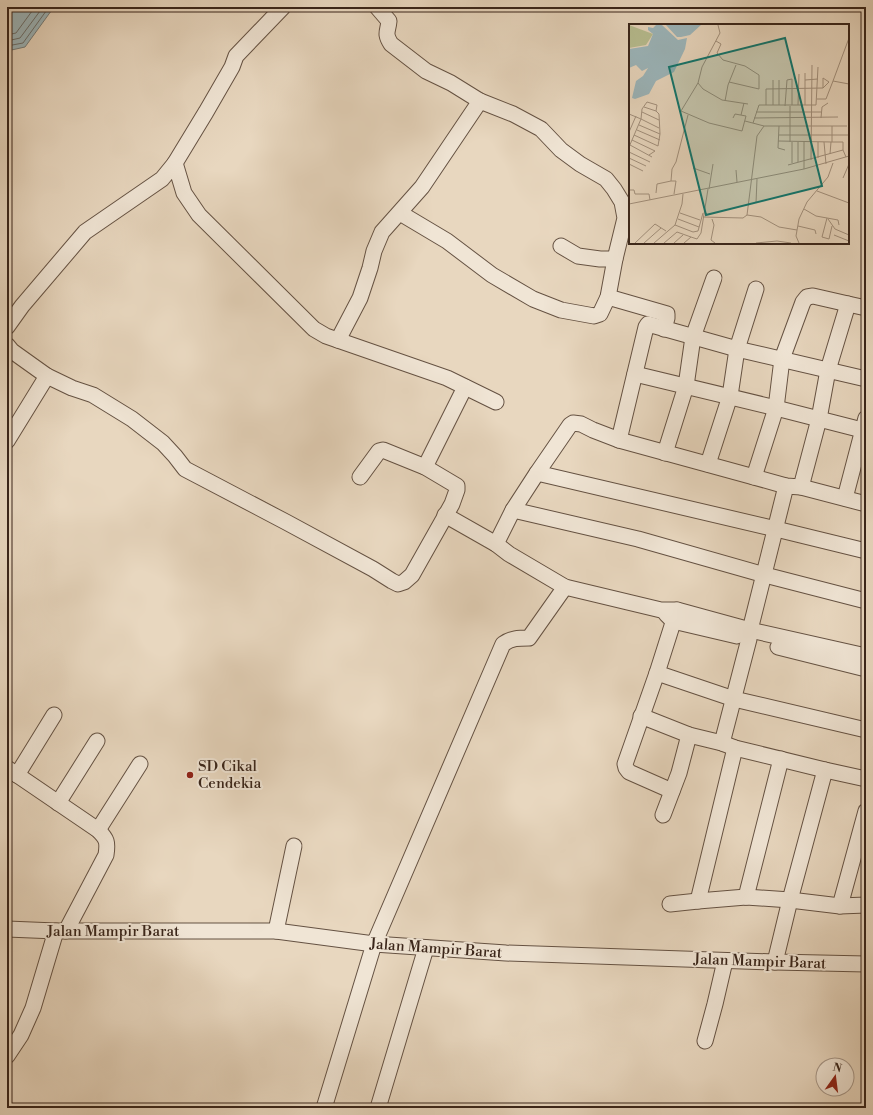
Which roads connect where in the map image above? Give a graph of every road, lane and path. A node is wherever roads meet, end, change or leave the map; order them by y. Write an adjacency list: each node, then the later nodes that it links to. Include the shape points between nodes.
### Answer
1 (283, 7): 4 (street, via 236,56)
2 (377, 7): 3 (street, via 389,20 387,35 391,44 426,70)
3 (480, 101): 5 (street, via 422,187); 7 (street, via 541,129 561,150 606,179 622,202 626,218)
4 (175, 163): 13 (street, via 162,180 85,232); 16 (street, via 184,193 199,215 314,330)
5 (400, 213): 10 (street, via 447,241 492,274 533,299 561,310 594,316 600,314); 16 (street, via 382,232 360,298)
6 (561, 246): 7 (street, via 578,256)
7 (615, 259): 10 (street)
8 (714, 278): 15 (street)
9 (756, 289): 18 (street)
10 (608, 297): 14 (street, via 667,314)
11 (848, 304): 12 (street); 19 (street, via 807,297); 20 (street)
12 (866, 308)
13 (7, 327)
14 (664, 329): 15 (street); 21 (street, via 650,324 646,327)
15 (694, 338): 18 (street); 24 (street)
16 (338, 340): 25 (street, via 447,378)
17 (7, 345): 22 (street)
18 (736, 349): 19 (street); 26 (street)
19 (782, 359): 20 (street); 28 (street)
20 (828, 370): 23 (street); 29 (street)
21 (635, 374): 24 (street); 31 (street)
22 (47, 376): 32 (street); 44 (street, via 93,396 132,419 163,443 185,469 398,584 412,575)
23 (866, 379)
24 (686, 386): 26 (street); 33 (street)
25 (465, 387): 27 (street); 35 (street)
26 (730, 396): 28 (street); 34 (street)
27 (496, 402)
28 (776, 408): 29 (street); 38 (street)
29 (819, 418): 30 (street); 40 (street)
30 (865, 427): 41 (street)
31 (619, 440): 33 (street); 36 (street, via 573,423)
32 (7, 441)
33 (665, 453): 34 (street)
34 (708, 464): 38 (street)
35 (425, 467): 37 (street, via 383,450 379,451); 44 (street, via 456,486 455,496)
36 (537, 473): 43 (street); 45 (street)
37 (360, 477)
38 (754, 477): 39 (street)
39 (786, 486): 40 (street); 45 (street)
40 (802, 487): 41 (street)
41 (845, 498): 42 (street)
42 (866, 504)
43 (513, 510): 46 (street); 48 (street, via 638,539)
44 (445, 515): 46 (street)
45 (776, 529): 47 (street); 48 (street)
46 (496, 544): 49 (street)
47 (866, 551)
48 (765, 575): 50 (street); 52 (street)
49 (566, 587): 51 (street); 83 (street, via 529,638 517,638 503,644)
50 (866, 601)
51 (675, 615): 52 (street); 55 (street)
52 (750, 635): 53 (street); 54 (street); 56 (street)
53 (866, 656)
54 (866, 669)
55 (657, 673): 56 (street); 58 (street)
56 (734, 699): 59 (street); 62 (street)
57 (54, 716): 66 (street)
58 (641, 716): 60 (street); 68 (street, via 626,768 629,772)
59 (866, 730)
60 (689, 735): 62 (street); 68 (street)
61 (97, 741): 69 (street)
62 (728, 745): 63 (street); 75 (street)
63 (781, 759): 65 (street); 74 (street)
64 (140, 764): 72 (street)
65 (825, 770): 67 (street); 76 (street)
66 (12, 772): 69 (street)
67 (866, 779)
68 (672, 791): 71 (street)
69 (58, 803): 72 (street)
70 (866, 811): 78 (street)
71 (663, 815)
72 (98, 830): 81 (street, via 108,845 106,855)
73 (294, 846): 82 (street)
74 (746, 897): 75 (street); 76 (street)
75 (698, 900): 77 (street)
76 (790, 900): 78 (street); 86 (street)
77 (670, 904)
78 (840, 906): 79 (street)
79 (866, 906)
80 (7, 929): 81 (street, Jalan Mampir Barat)
81 (61, 931): 82 (street, Jalan Mampir Barat); 89 (street, via 33,1008 21,1035)
82 (276, 931): 83 (street, Jalan Mampir Barat)
83 (374, 944): 84 (street, Jalan Mampir Barat); 90 (street)
84 (426, 948): 85 (street, Jalan Mampir Barat); 91 (street)
85 (725, 961): 86 (street, Jalan Mampir Barat); 88 (street)
86 (775, 962): 87 (street, Jalan Mampir Barat)
87 (866, 964)
88 (705, 1041)
89 (7, 1056)
90 (324, 1108)
91 (378, 1108)

